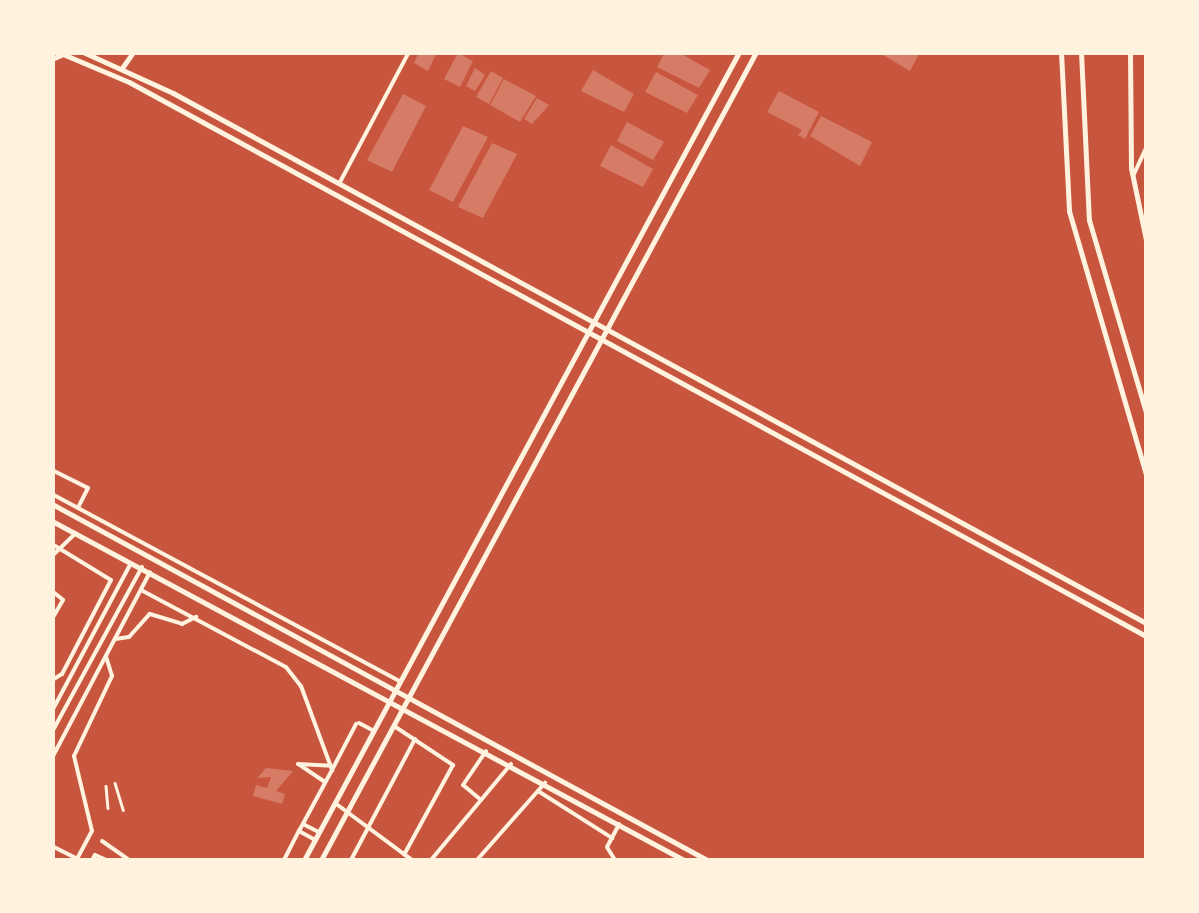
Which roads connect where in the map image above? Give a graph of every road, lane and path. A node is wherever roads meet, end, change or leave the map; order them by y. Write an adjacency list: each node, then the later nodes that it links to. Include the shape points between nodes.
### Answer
1 (83, 52): 11 (street)
2 (133, 52): 11 (street)
3 (409, 52): 14 (street)
4 (740, 52): 16 (street)
5 (756, 52): 17 (street)
6 (1061, 52): 22 (street, via 1069,211)
7 (1082, 52): 20 (street, via 1089,220)
8 (1130, 52): 13 (street)
9 (63, 53): 10 (street); 18 (street, via 119,77)
10 (52, 59)
11 (122, 68): 14 (street)
12 (1146, 148): 13 (street)
13 (1133, 180): 15 (street)
14 (339, 184): 16 (street)
15 (1146, 240)
16 (594, 323): 17 (street); 18 (street)
17 (607, 330): 19 (street); 38 (street)
18 (588, 332): 19 (street); 43 (street)
19 (602, 340): 39 (street); 44 (street)
20 (1146, 414)
21 (52, 470): 25 (street, via 88,488)
22 (1146, 474)
23 (52, 494): 25 (street)
24 (52, 504): 43 (street)
25 (78, 508): 43 (street)
26 (52, 521): 27 (street)
27 (76, 532): 29 (street); 31 (street)
28 (52, 544): 29 (street)
29 (64, 550): 30 (street); 42 (street, via 111,580 62,674)
30 (52, 556)
31 (132, 562): 32 (street); 47 (street)
32 (142, 567): 33 (street); 50 (street)
33 (150, 572): 34 (street); 45 (street)
34 (140, 590): 36 (street); 40 (street)
35 (52, 591): 37 (street, via 62,600)
36 (196, 618): 40 (street, via 182,624 150,614 129,636); 55 (street, via 293,676 314,710)
37 (52, 619)
38 (1146, 623)
39 (1146, 636)
40 (115, 639): 41 (street)
41 (106, 656): 53 (street); 76 (street, via 112,676 74,756 92,831)
42 (52, 680)
43 (399, 684): 44 (street); 45 (street)
44 (411, 695): 46 (street); 89 (street)
45 (392, 698): 46 (street); 49 (street)
46 (405, 706): 48 (street); 52 (street)
47 (52, 710)
48 (394, 726): 51 (street); 65 (street)
49 (374, 731): 55 (street, via 357,723); 62 (street)
50 (52, 732)
51 (415, 739): 68 (street); 75 (street, via 453,764)
52 (486, 751): 54 (street); 61 (street, via 463,785)
53 (52, 758)
54 (510, 764): 58 (street); 61 (street)
55 (331, 768): 56 (street); 56 (street, via 298,764)
56 (326, 782): 66 (street)
57 (115, 783): 64 (street)
58 (545, 783): 60 (street); 67 (street)
59 (106, 786): 63 (street)
60 (538, 791): 71 (street); 86 (street)
61 (481, 800): 85 (street)
62 (335, 803): 65 (street); 70 (street)
63 (108, 808)
64 (123, 810)
65 (348, 812): 68 (street); 82 (street)
66 (303, 824): 69 (street); 70 (street)
67 (619, 824): 71 (street); 88 (street)
68 (368, 829): 75 (street); 83 (street)
69 (299, 832): 72 (street); 80 (street)
70 (319, 832): 72 (street)
71 (612, 838): 87 (street, via 607,850)
72 (315, 840): 81 (street)
73 (102, 841): 79 (street)
74 (52, 846): 76 (street)
75 (404, 854): 84 (street)
76 (79, 860)
77 (92, 860): 78 (street, via 95,854)
78 (106, 860)
79 (129, 860)
80 (284, 860)
81 (304, 860)
82 (321, 860)
83 (351, 860)
84 (412, 860)
85 (431, 860)
86 (477, 860)
87 (616, 860)
88 (684, 860)
89 (707, 860)

